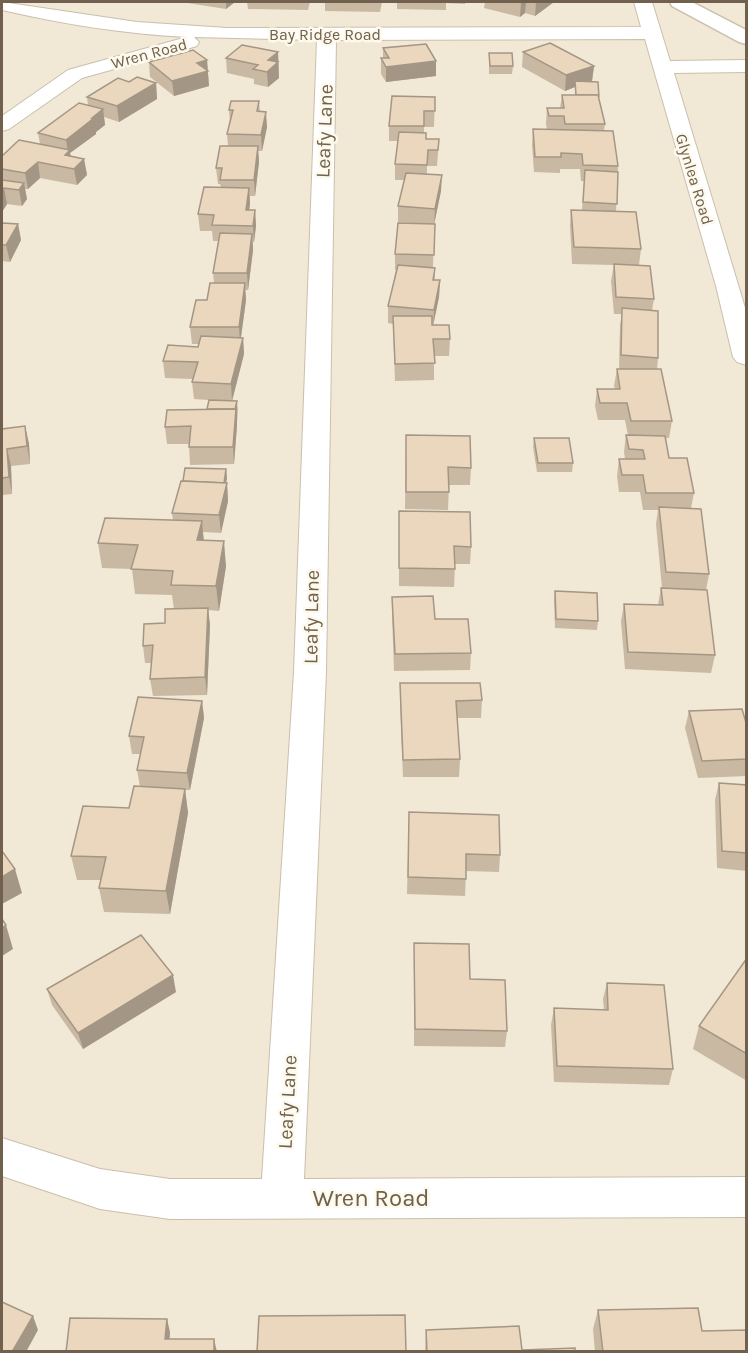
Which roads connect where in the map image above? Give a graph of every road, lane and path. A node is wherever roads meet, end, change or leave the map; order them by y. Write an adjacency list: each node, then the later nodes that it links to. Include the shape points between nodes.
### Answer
1 (643, 2): 7 (street, Glynlea Road)
2 (679, 2): 10 (street)
3 (2, 5): 5 (street, Bay Ridge Road)
4 (124, 10): 6 (street, Wren Road)
5 (53, 18): 6 (street, Bay Ridge Road); 13 (street, Wren Road, via 73,31 82,60)
6 (112, 26): 8 (street, Bay Ridge Road)
7 (651, 33): 9 (street, Bay Ridge Road); 12 (street, Glynlea Road)
8 (224, 34): 9 (street, Bay Ridge Road); 13 (street, Wren Road)
9 (327, 34): 19 (street, Leafy Lane, via 310,672)
10 (747, 38)
11 (747, 66): 12 (street)
12 (662, 67): 15 (street, Glynlea Road)
13 (75, 74): 14 (street, Wren Road)
14 (2, 125)
15 (737, 286): 16 (street, Glynlea Road)
16 (747, 357)
17 (2, 1157): 19 (street, Wren Road, via 100,1189 170,1200)
18 (747, 1197): 19 (street, Wren Road)
19 (282, 1198)

